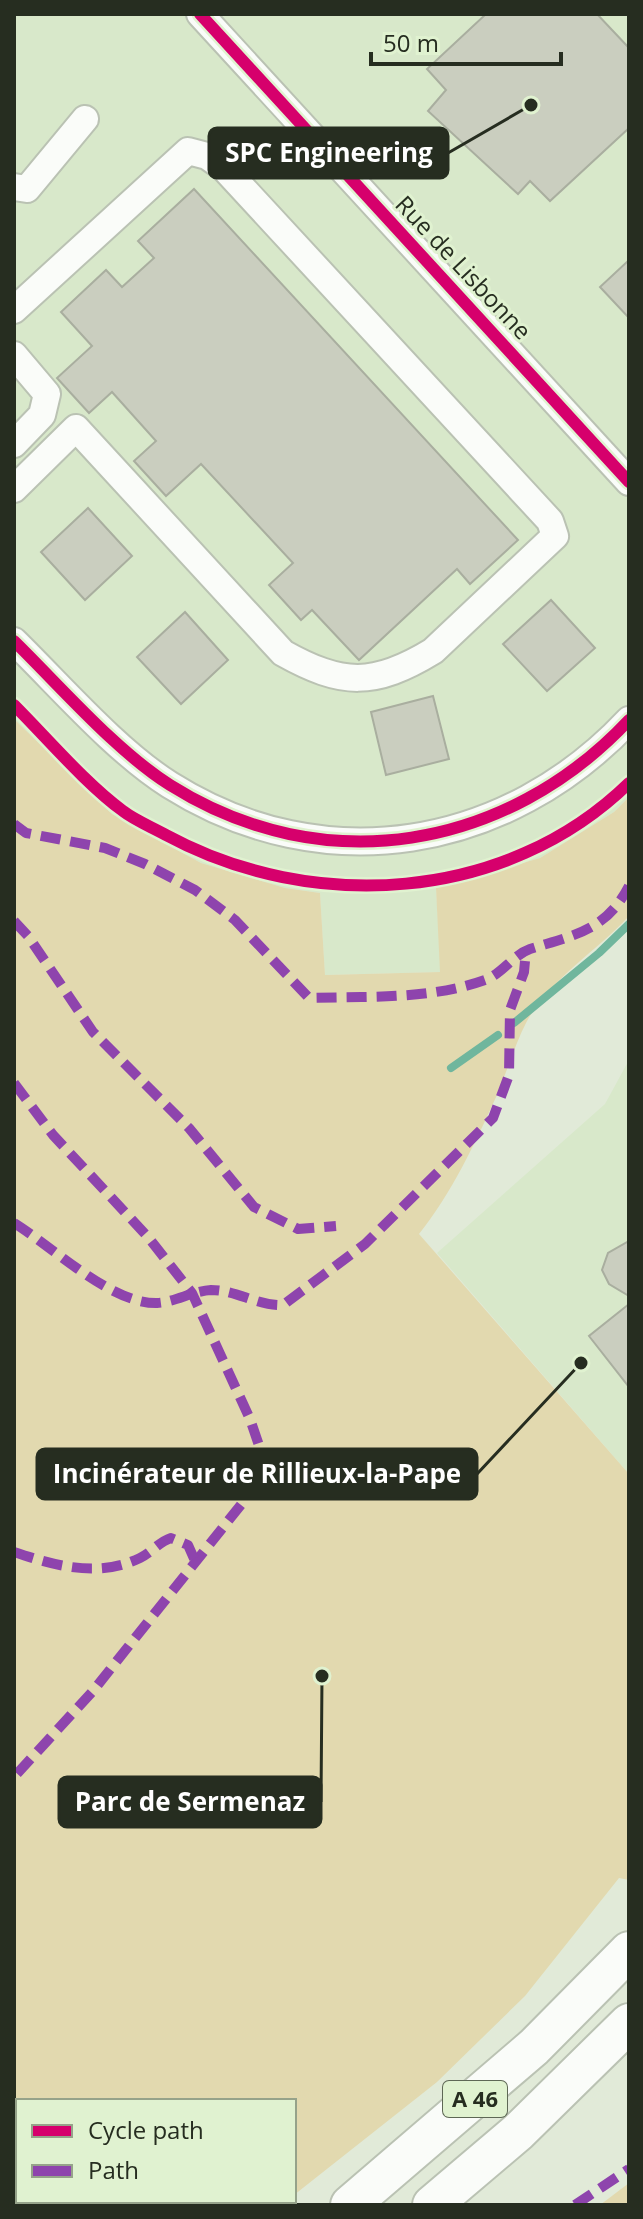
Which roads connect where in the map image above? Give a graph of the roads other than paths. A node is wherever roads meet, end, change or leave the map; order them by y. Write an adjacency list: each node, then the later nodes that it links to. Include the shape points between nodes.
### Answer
1 (200, 14): 7 (street, Rue de Lisbonne)
2 (85, 119): 3 (street, via 27,189)
3 (14, 187)
4 (14, 310): 8 (street, via 188,151 207,156 224,168 550,521 555,536 433,651 379,676 340,678 283,653 76,428)
5 (14, 355): 6 (street, via 47,394 42,415)
6 (14, 444)
7 (629, 482)
8 (14, 489)
9 (14, 641): 10 (street, via 168,784 224,814 314,839 378,842 479,822 564,779)
10 (629, 720)
11 (629, 1942): 13 (highway)
12 (629, 1951): 13 (highway, A 46)
13 (593, 1987): 15 (highway, A 46, via 503,2074)
14 (629, 2023): 16 (highway, A 46, via 518,2132)
15 (350, 2205)
16 (432, 2205)

